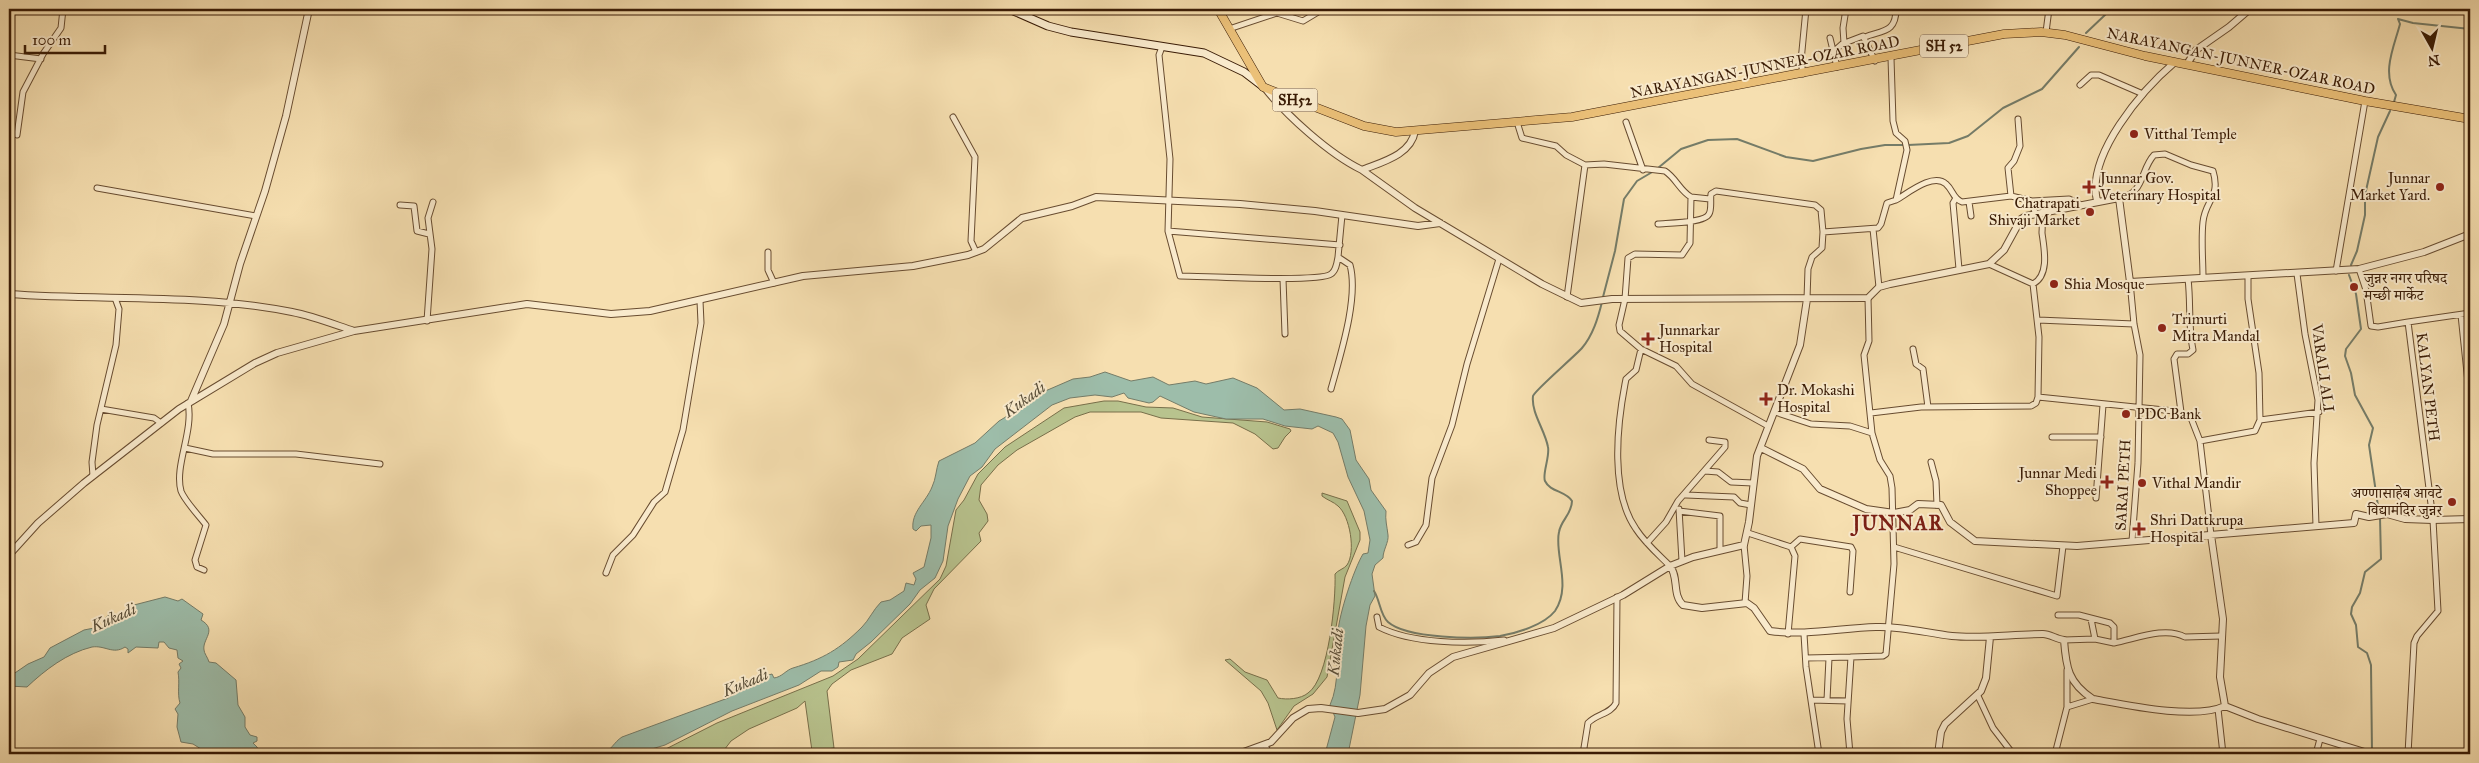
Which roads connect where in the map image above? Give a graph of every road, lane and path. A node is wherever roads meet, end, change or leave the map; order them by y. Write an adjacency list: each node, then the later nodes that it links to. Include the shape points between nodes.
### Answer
1 (63, 9): 19 (street, via 61,28)
2 (309, 9): 55 (street, via 286,116)
3 (1009, 9): 16 (main road, via 1071,32)
4 (1218, 9): 11 (main road, SH52)
5 (1323, 9): 11 (street, via 1303,21 1277,13)
6 (1806, 9): 25 (street, via 1801,61)
7 (1846, 9): 15 (street)
8 (1896, 9): 13 (street, via 1896,22 1892,26)
9 (2049, 9): 12 (street)
10 (2250, 9): 23 (street, via 2196,50)
11 (1230, 29): 27 (main road, SH52)
12 (2046, 32): 20 (main road, NARAYANGAN-JUNNER-OZAR ROAD / SH 52, via 2004,34); 22 (main road, NARAYANGAN-JUNNER-OZAR ROAD / SH 52)
13 (1865, 37): 15 (street); 21 (street)
14 (1830, 38): 17 (street)
15 (1844, 43): 17 (street)
16 (1162, 47): 27 (main road, via 1210,55 1244,72); 47 (street, via 1159,55 1170,160)
17 (1833, 52): 24 (street)
18 (9, 54): 19 (street)
19 (41, 58): 36 (street, via 23,92)
20 (1891, 58): 21 (main road, NARAYANGAN-JUNNER-OZAR ROAD / SH 52); 46 (street, via 1893,121 1896,133 1906,142 1907,150)
21 (1875, 60): 24 (main road, NARAYANGAN-JUNNER-OZAR ROAD / SH 52)
22 (2175, 62): 23 (main road, NARAYANGAN-JUNNER-OZAR ROAD / SH 52); 28 (street)
23 (2186, 64): 29 (main road, NARAYANGAN-JUNNER-OZAR ROAD / SH 52)
24 (1837, 68): 25 (main road, NARAYANGAN-JUNNER-OZAR ROAD / SH 52)
25 (1803, 74): 33 (main road, NARAYANGAN-JUNNER-OZAR ROAD / SH 52, via 1572,117)
26 (2080, 85): 28 (street, via 2091,75 2099,75)
27 (1264, 87): 35 (main road, SH52, via 1381,131); 38 (street, via 1287,114)
28 (2143, 94): 49 (street, via 2108,144 2097,175)
29 (2365, 101): 32 (main road, NARAYANGAN-JUNNER-OZAR ROAD / SH 52); 74 (street)
30 (953, 118): 68 (street, via 975,156 971,241)
31 (2018, 119): 41 (street, via 2020,146 2008,168)
32 (2470, 119)
33 (1517, 122): 35 (main road, NARAYANGAN-JUNNER-OZAR ROAD / SH 52); 37 (street, via 1522,138 1556,146)
34 (1626, 122): 39 (street)
35 (1415, 131): 38 (street, via 1413,140 1400,154)
36 (17, 135)
37 (1585, 165): 39 (street, via 1604,164); 85 (street)
38 (1362, 170): 59 (street)
39 (1642, 170): 42 (street, via 1660,170 1670,174 1684,193)
40 (97, 188): 55 (street)
41 (2011, 196): 48 (street); 51 (street)
42 (1692, 197): 45 (street); 58 (street)
43 (1956, 198): 46 (street, via 1945,183 1934,181); 51 (street); 72 (street, via 1953,204)
44 (2120, 198): 49 (street); 77 (street, via 2136,190 2154,155 2165,154 2191,166 2213,171 2215,194 2203,223); 80 (street)
45 (1710, 199): 58 (street, via 1708,216); 63 (street, via 1716,191 1815,205 1821,210)
46 (1896, 200): 61 (street, via 1887,203 1881,224)
47 (1168, 201): 54 (street, via 1240,204); 62 (street); 68 (street, via 1096,197 1022,218)
48 (2032, 201): 53 (street, via 2068,199); 57 (street)
49 (2097, 201): 53 (street)
50 (433, 202): 64 (street, via 428,218)
51 (1969, 202): 56 (street)
52 (400, 205): 64 (street, via 414,206 417,231)
53 (2081, 205): 57 (street)
54 (1342, 215): 59 (street, via 1418,226); 66 (street)
55 (256, 216): 91 (street)
56 (1971, 216)
57 (2036, 216): 71 (street, via 2021,219 2004,250); 82 (street, via 2042,222 2045,256 2043,271)
58 (1691, 221): 60 (street); 88 (street, via 1690,243 1682,254 1635,254 1628,258)
59 (1440, 223): 70 (street)
60 (1658, 224)
61 (1873, 229): 63 (street); 83 (street)
62 (1168, 231): 66 (street); 78 (street, via 1180,276)
63 (1823, 232): 89 (street, via 1822,248 1812,256 1808,269)
64 (429, 234): 95 (street, via 432,249)
65 (2470, 234): 73 (street, via 2424,252)
66 (1340, 245): 69 (street)
67 (768, 252): 81 (street, via 768,270)
68 (976, 252): 81 (street, via 913,266 824,273)
69 (1338, 257): 78 (street, via 1335,270 1326,276); 102 (street, via 1350,265 1353,278 1342,350)
70 (1499, 259): 85 (street); 143 (street, via 1452,425 1432,478 1426,525 1416,542)
71 (1989, 264): 72 (street); 82 (street)
72 (1959, 269): 83 (street)
73 (2359, 269): 74 (street); 96 (street, KALYAN PETH, via 2366,290 2371,326)
74 (2336, 271): 75 (street)
75 (2297, 274): 76 (street); 112 (street, VARALI ALI)
76 (2248, 276): 77 (street); 114 (street, via 2248,299 2259,373)
77 (2203, 278): 79 (street)
78 (1283, 279): 99 (street)
79 (2188, 279): 80 (street); 111 (street, via 2193,350 2188,354 2177,354 2174,359)
80 (2130, 282): 97 (street, SARAI PETH)
81 (774, 283): 90 (street)
82 (2033, 284): 94 (street)
83 (1879, 287): 87 (street)
84 (9, 294): 86 (street)
85 (1567, 297): 88 (street, via 1581,304)
86 (115, 298): 91 (street); 108 (street, via 119,309 116,345)
87 (1868, 298): 89 (street); 113 (street, via 1869,342 1864,355)
88 (1625, 299): 89 (street); 101 (street, via 1620,331)
89 (1807, 299): 110 (street, via 1800,346)
90 (700, 301): 95 (street, via 650,311 611,314 527,304); 153 (street, via 701,323 685,421 665,492 654,502 633,535 612,555)
91 (230, 304): 98 (street, via 293,312); 104 (street, via 219,339)
92 (2470, 313): 93 (street)
93 (2461, 315): 96 (street); 105 (street)
94 (2038, 320): 97 (street); 103 (street)
95 (427, 321): 98 (street)
96 (2408, 322): 137 (street, KALYAN PETH)
97 (2134, 324): 109 (street, SARAI PETH, via 2140,355)
98 (354, 331): 104 (street, via 255,362)
99 (1285, 334)
100 (1913, 349): 107 (street, via 1916,364 1923,369)
101 (1641, 350): 116 (street, via 1676,366 1692,384); 142 (street, via 1636,370 1625,384 1618,445 1620,476 1629,517)
102 (1331, 389)
103 (2038, 398): 106 (street); 107 (street, via 2032,406)
104 (190, 402): 115 (street); 122 (street)
105 (2470, 402)
106 (2103, 405): 109 (street); 119 (street)
107 (1928, 407): 113 (street)
108 (101, 409): 115 (street, via 154,418); 127 (street, via 92,462)
109 (2139, 409): 111 (street); 141 (street, SARAI PETH)
110 (1775, 412): 116 (street); 117 (street, via 1811,424 1850,426)
111 (2181, 412): 121 (street, via 2194,422)
112 (2319, 412): 114 (street); 138 (street, VARALI ALI, via 2314,463)
113 (1871, 413): 117 (street)
114 (2260, 420): 121 (street, via 2255,431)
115 (161, 423): 127 (street)
116 (1768, 426): 123 (street)
117 (1872, 433): 135 (street, via 1891,481)
118 (2052, 437): 119 (street)
119 (2101, 437): 130 (street)
120 (1710, 440): 126 (street, via 1726,444)
121 (2200, 441): 140 (street)
122 (186, 448): 125 (street, via 213,454 296,454); 152 (street, via 181,491 206,525 195,560 197,566)
123 (1760, 448): 128 (street); 135 (street, via 1803,469 1820,488 1866,509)
124 (1930, 462): 133 (street, via 1936,481)
125 (380, 464)
126 (1705, 471): 128 (street, via 1718,472 1731,482); 129 (street)
127 (93, 476): 149 (street, via 38,523)
128 (1753, 483): 132 (street)
129 (1686, 495): 131 (street); 132 (street, via 1734,497 1740,503)
130 (2096, 498)
131 (1678, 502): 134 (street); 142 (street)
132 (1751, 505): 139 (street)
133 (1937, 505): 135 (street, via 1918,504 1910,510); 145 (street, via 1943,507 1950,522 1975,541 2055,543)
134 (1679, 511): 148 (street, via 1720,516); 150 (street)
135 (1894, 513): 147 (street)
136 (2470, 519): 137 (street)
137 (2432, 520): 138 (street, via 2387,514 2369,517 2359,513 2354,523); 195 (street, KALYAN PETH, via 2438,611 2414,644)
138 (2316, 526): 140 (street)
139 (1748, 533): 144 (street); 146 (street)
140 (2211, 535): 141 (street); 163 (street, via 2223,619)
141 (2132, 541): 145 (street)
142 (1647, 543): 151 (street)
143 (1408, 545)
144 (1744, 545): 148 (street); 156 (street)
145 (2063, 546): 147 (street, via 2057,596)
146 (1791, 547): 154 (street, via 1800,539 1808,538 1852,547); 161 (street, via 1795,556)
147 (1894, 547): 160 (street)
148 (1720, 550): 150 (street)
149 (9, 555)
150 (1682, 561): 151 (street)
151 (1670, 566): 155 (street); 156 (street, via 1675,575 1677,597 1683,605 1702,608)
152 (204, 570)
153 (606, 573)
154 (1850, 592)
155 (1617, 598): 165 (street, via 1554,628); 186 (street, via 1616,703 1612,709 1595,716 1588,723)
156 (1745, 603): 161 (street, via 1752,606 1770,631)
157 (2058, 615): 159 (street, via 2079,615)
158 (1377, 617): 165 (street, via 1379,627 1408,637 1485,642)
159 (2091, 619): 166 (street); 168 (street, via 2113,625)
160 (1888, 628): 162 (street); 164 (street, via 1950,636); 169 (street, via 1884,656)
161 (1788, 634): 162 (street)
162 (1804, 634): 170 (street)
163 (2221, 636): 168 (street, via 2153,634); 178 (street, via 2220,677)
164 (1990, 637): 167 (street, via 2045,634); 173 (street, via 1986,678)
165 (1515, 639): 182 (street, via 1453,657 1429,673 1405,699 1385,709 1358,713 1312,708 1300,713)
166 (2094, 639): 167 (street); 168 (street)
167 (2064, 640): 172 (street)
168 (2114, 643)
169 (1851, 657): 171 (street); 177 (street)
170 (1806, 658): 171 (street); 175 (street)
171 (1829, 658): 176 (street)
172 (2066, 667): 174 (street, via 2082,692); 179 (street)
173 (1978, 696): 189 (street, via 1945,724); 190 (street, via 1990,722)
174 (2093, 699): 179 (street); 180 (street, via 2174,711)
175 (1811, 700): 176 (street); 187 (street)
176 (1827, 700): 177 (street)
177 (1848, 701): 188 (street)
178 (2225, 706): 180 (street); 181 (street)
179 (2067, 707): 191 (street)
180 (2218, 709): 192 (street)
181 (2320, 739): 193 (street); 194 (street)
182 (1265, 745): 183 (street); 185 (street)
183 (1247, 753): 184 (street)
184 (1238, 754)
185 (1270, 754)
186 (1584, 754)
187 (1819, 754)
188 (1850, 754)
189 (1938, 754)
190 (2013, 754)
191 (2055, 754)
192 (2223, 754)
193 (2316, 754)
194 (2371, 754)
195 (2408, 754)

